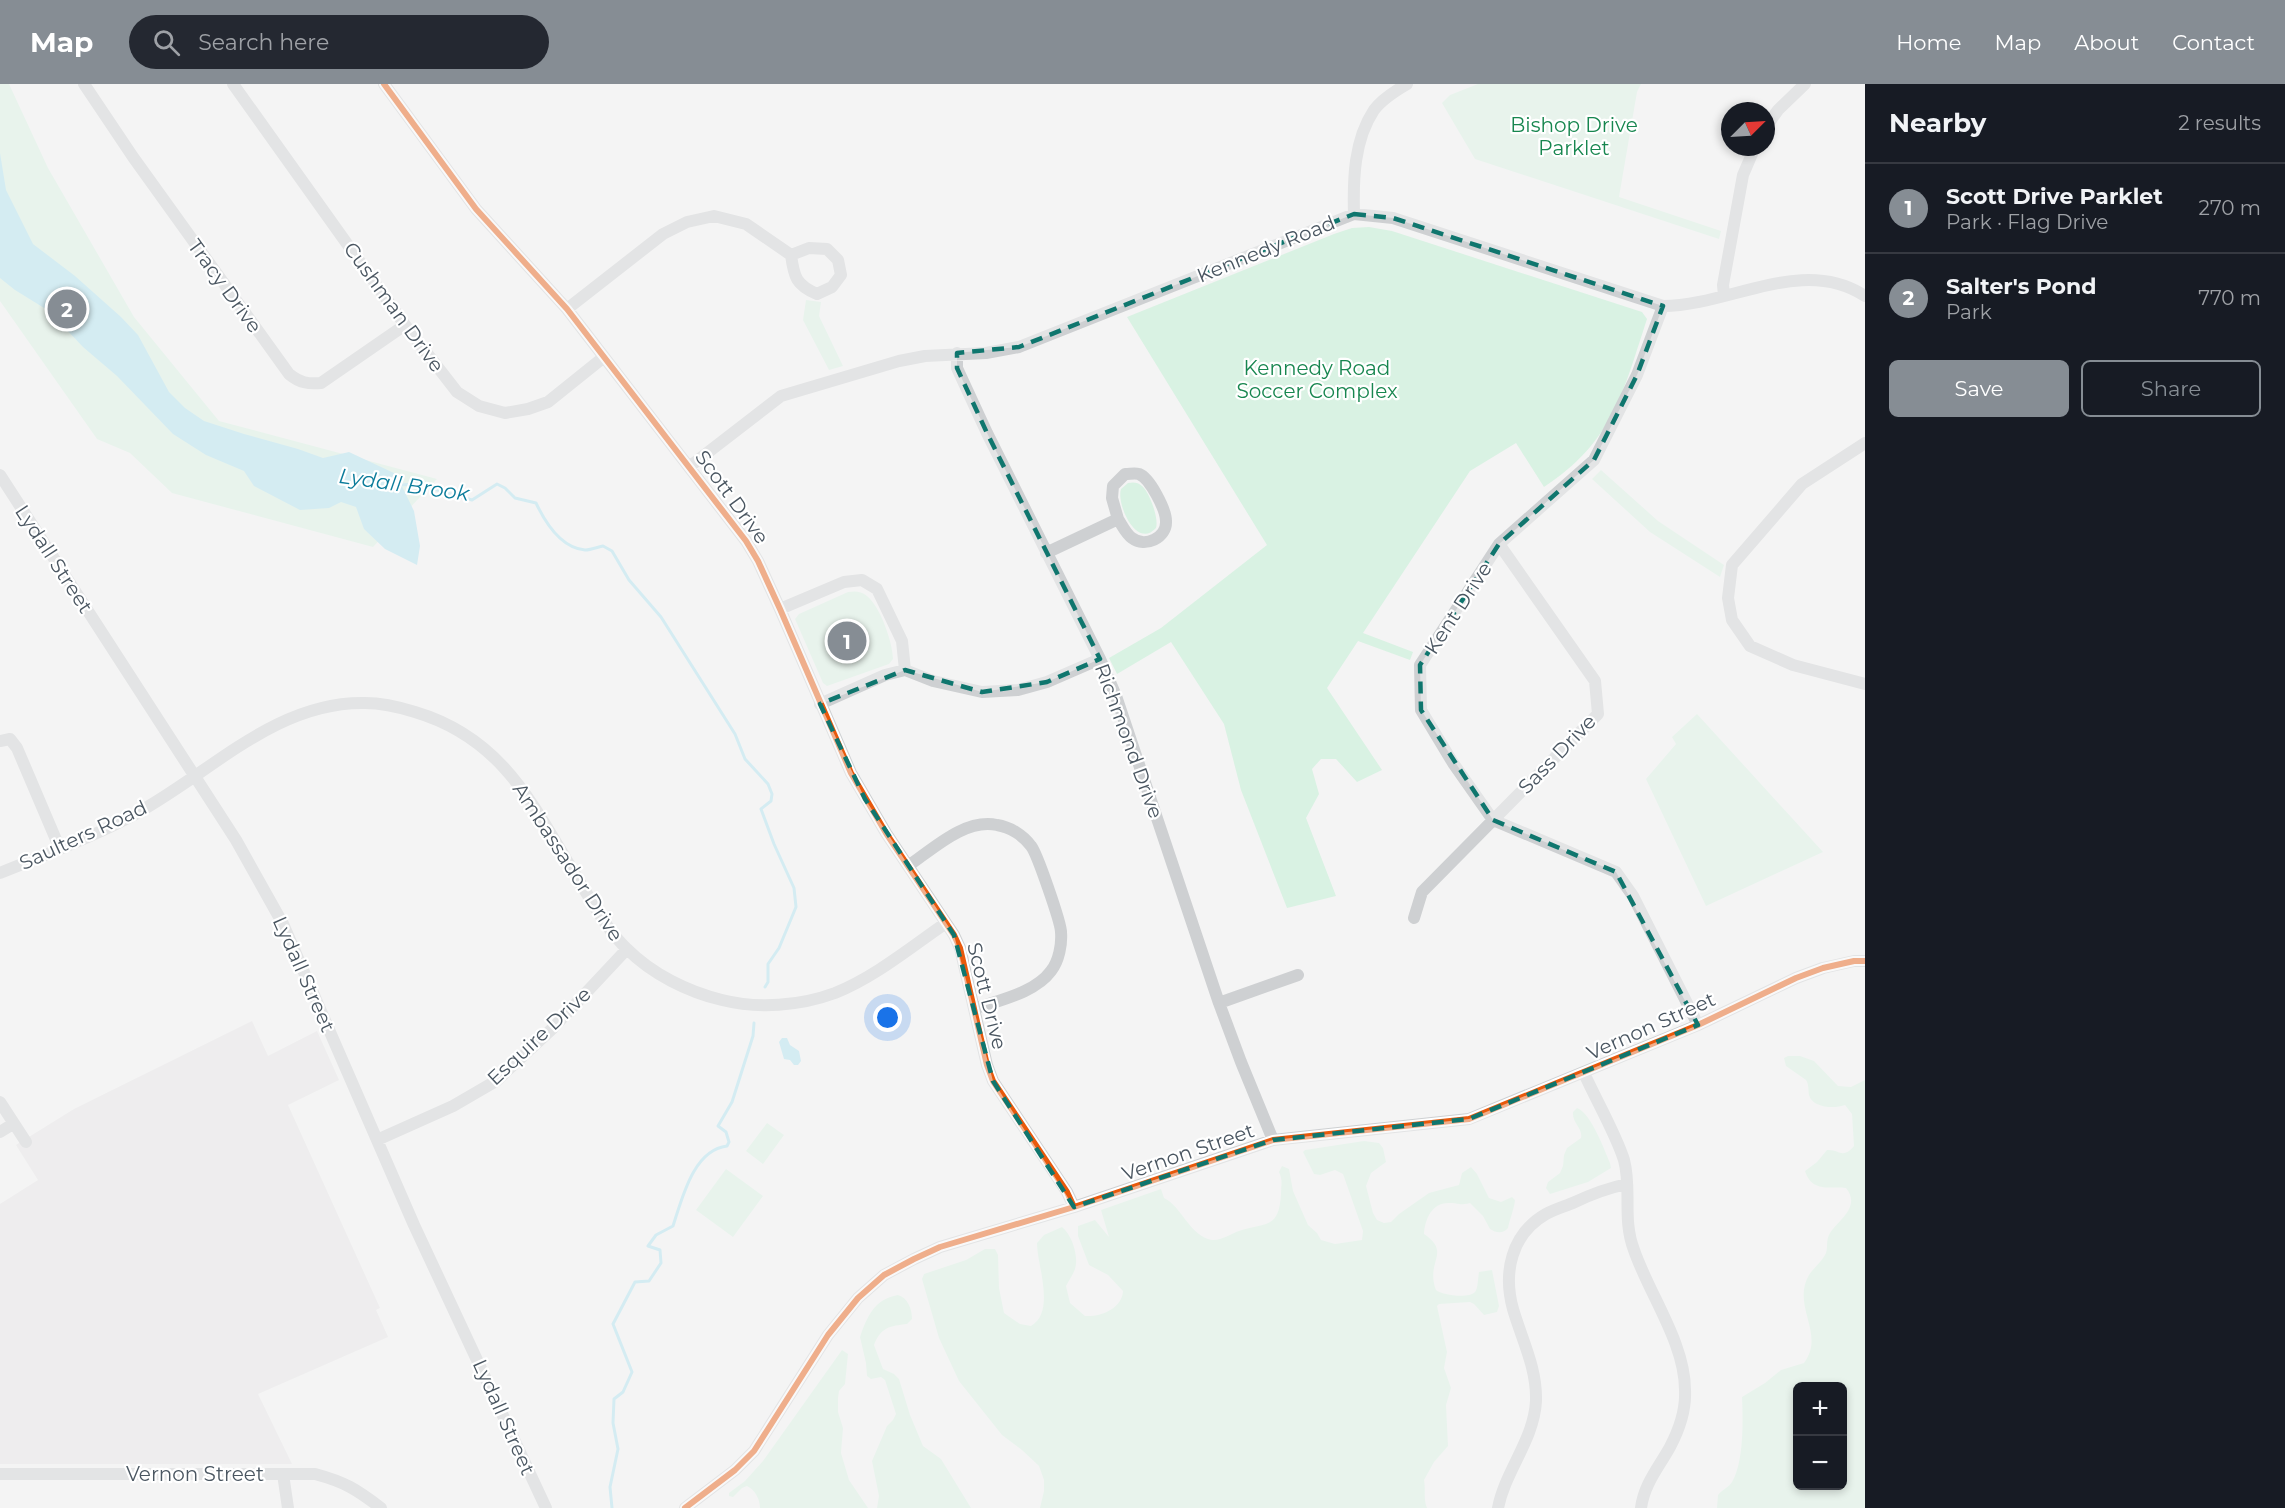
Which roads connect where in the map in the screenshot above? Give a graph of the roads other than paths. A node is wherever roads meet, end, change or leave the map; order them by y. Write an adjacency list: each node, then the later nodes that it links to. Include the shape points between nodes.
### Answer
1 (84, 84): 14 (street, Tracy Drive, via 132,158 297,381 321,383)
2 (233, 84): 14 (street, Cushman Drive)
3 (384, 84): 13 (street, Scott Drive, via 476,209)
4 (1407, 84): 8 (street, via 1375,109 1363,131 1357,153)
5 (1805, 84): 6 (street)
6 (1775, 114)
7 (1751, 156): 10 (street, via 1743,174)
8 (1354, 214): 12 (street, Kennedy Road, via 1393,218); 15 (street, Kennedy Road, via 1019,347)
9 (790, 255): 9 (street, via 794,276 804,289 818,294 832,287 841,275 838,260 827,249 809,248); 13 (street, via 746,224 714,216 687,222 663,234)
10 (1724, 296): 11 (street, Kennedy Road, via 1803,279 1836,283); 12 (street, Kennedy Road, via 1683,306)
11 (1865, 296)
12 (1663, 306): 21 (street, Kent Drive, via 1637,375 1594,460)
13 (567, 309): 16 (street, Scott Drive)
14 (405, 325): 16 (street, Cushman Drive, via 457,392 479,406 505,413 548,402)
15 (957, 353): 18 (street, Kennedy Road, via 899,361 782,396); 22 (street, Richmond Drive, via 957,368)
16 (604, 357): 18 (street, Scott Drive)
17 (1865, 443): 26 (street, via 1802,484 1732,565 1728,597 1732,620 1750,646 1793,665)
18 (689, 466): 23 (street, Scott Drive, via 746,542)
19 (0, 475): 29 (street, Lydall Street)
20 (1118, 519): 20 (street, via 1138,542 1154,540 1164,531 1166,521 1161,503 1141,474 1125,474 1113,486); 22 (street)
21 (1499, 544): 30 (street, Kent Drive, via 1420,665 1421,710); 30 (street, Sass Drive, via 1595,681 1598,714)
22 (1046, 553): 24 (street, Richmond Drive)
23 (780, 609): 25 (street, via 844,582 862,580 877,589 902,640); 27 (street, Scott Drive)
24 (1100, 659): 25 (street, via 1018,690 982,692); 39 (street, Richmond Drive)
25 (905, 670): 27 (street)
26 (1865, 684)
27 (820, 704): 32 (street, Scott Drive, via 865,799)
28 (0, 741): 31 (street, via 10,739 17,748)
29 (195, 776): 31 (street, Saulters Road, via 128,818); 36 (street, Ambassador Drive, via 262,732 323,708 369,703 440,719 488,750 506,768 602,918); 46 (street, Lydall Street, via 283,924)
30 (1493, 820): 34 (street, Sass Drive, via 1422,892); 41 (street, via 1616,872 1633,896)
31 (60, 849): 33 (street, Saulters Road)
32 (908, 866): 35 (street, Scott Drive); 40 (street, via 973,826 996,824 1015,831 1033,847 1061,930 1060,951 1052,971 1034,986)
33 (0, 873)
34 (1414, 918)
35 (946, 923): 36 (street, Ambassador Drive, via 868,976 835,993 774,1005 738,1004 703,996 669,980); 40 (street, Scott Drive, via 960,948)
36 (627, 949): 46 (street, Esquire Drive, via 553,1028 496,1081 453,1106)
37 (1865, 961): 41 (street, Vernon Street, via 1823,968 1796,978)
38 (1298, 975): 39 (street)
39 (1219, 1002): 47 (street, Richmond Drive)
40 (974, 1009): 50 (street, Scott Drive, via 993,1081)
41 (1698, 1025): 42 (street, Vernon Street)
42 (1584, 1073): 47 (street, Vernon Street, via 1468,1119); 49 (street, via 1624,1160)
43 (0, 1102): 44 (street)
44 (13, 1124): 45 (street); 48 (street)
45 (0, 1132)
46 (377, 1140): 55 (street, Lydall Street)
47 (1273, 1140): 50 (street, Vernon Street)
48 (26, 1142)
49 (1627, 1184): 57 (street, via 1607,1188 1545,1215 1527,1230 1512,1251 1508,1281 1534,1375 1536,1402 1531,1428); 58 (street, via 1626,1216 1633,1249 1679,1354 1686,1390 1681,1419 1670,1447 1653,1472)
50 (1074, 1207): 56 (street, Vernon Street, via 940,1247 884,1275 843,1314 753,1451)
51 (0, 1474): 52 (street, Vernon Street)
52 (283, 1474): 53 (street); 54 (street, Vernon Street, via 337,1479)
53 (288, 1508)
54 (381, 1508)
55 (546, 1508)
56 (685, 1508)
57 (1498, 1508)
58 (1641, 1508)

